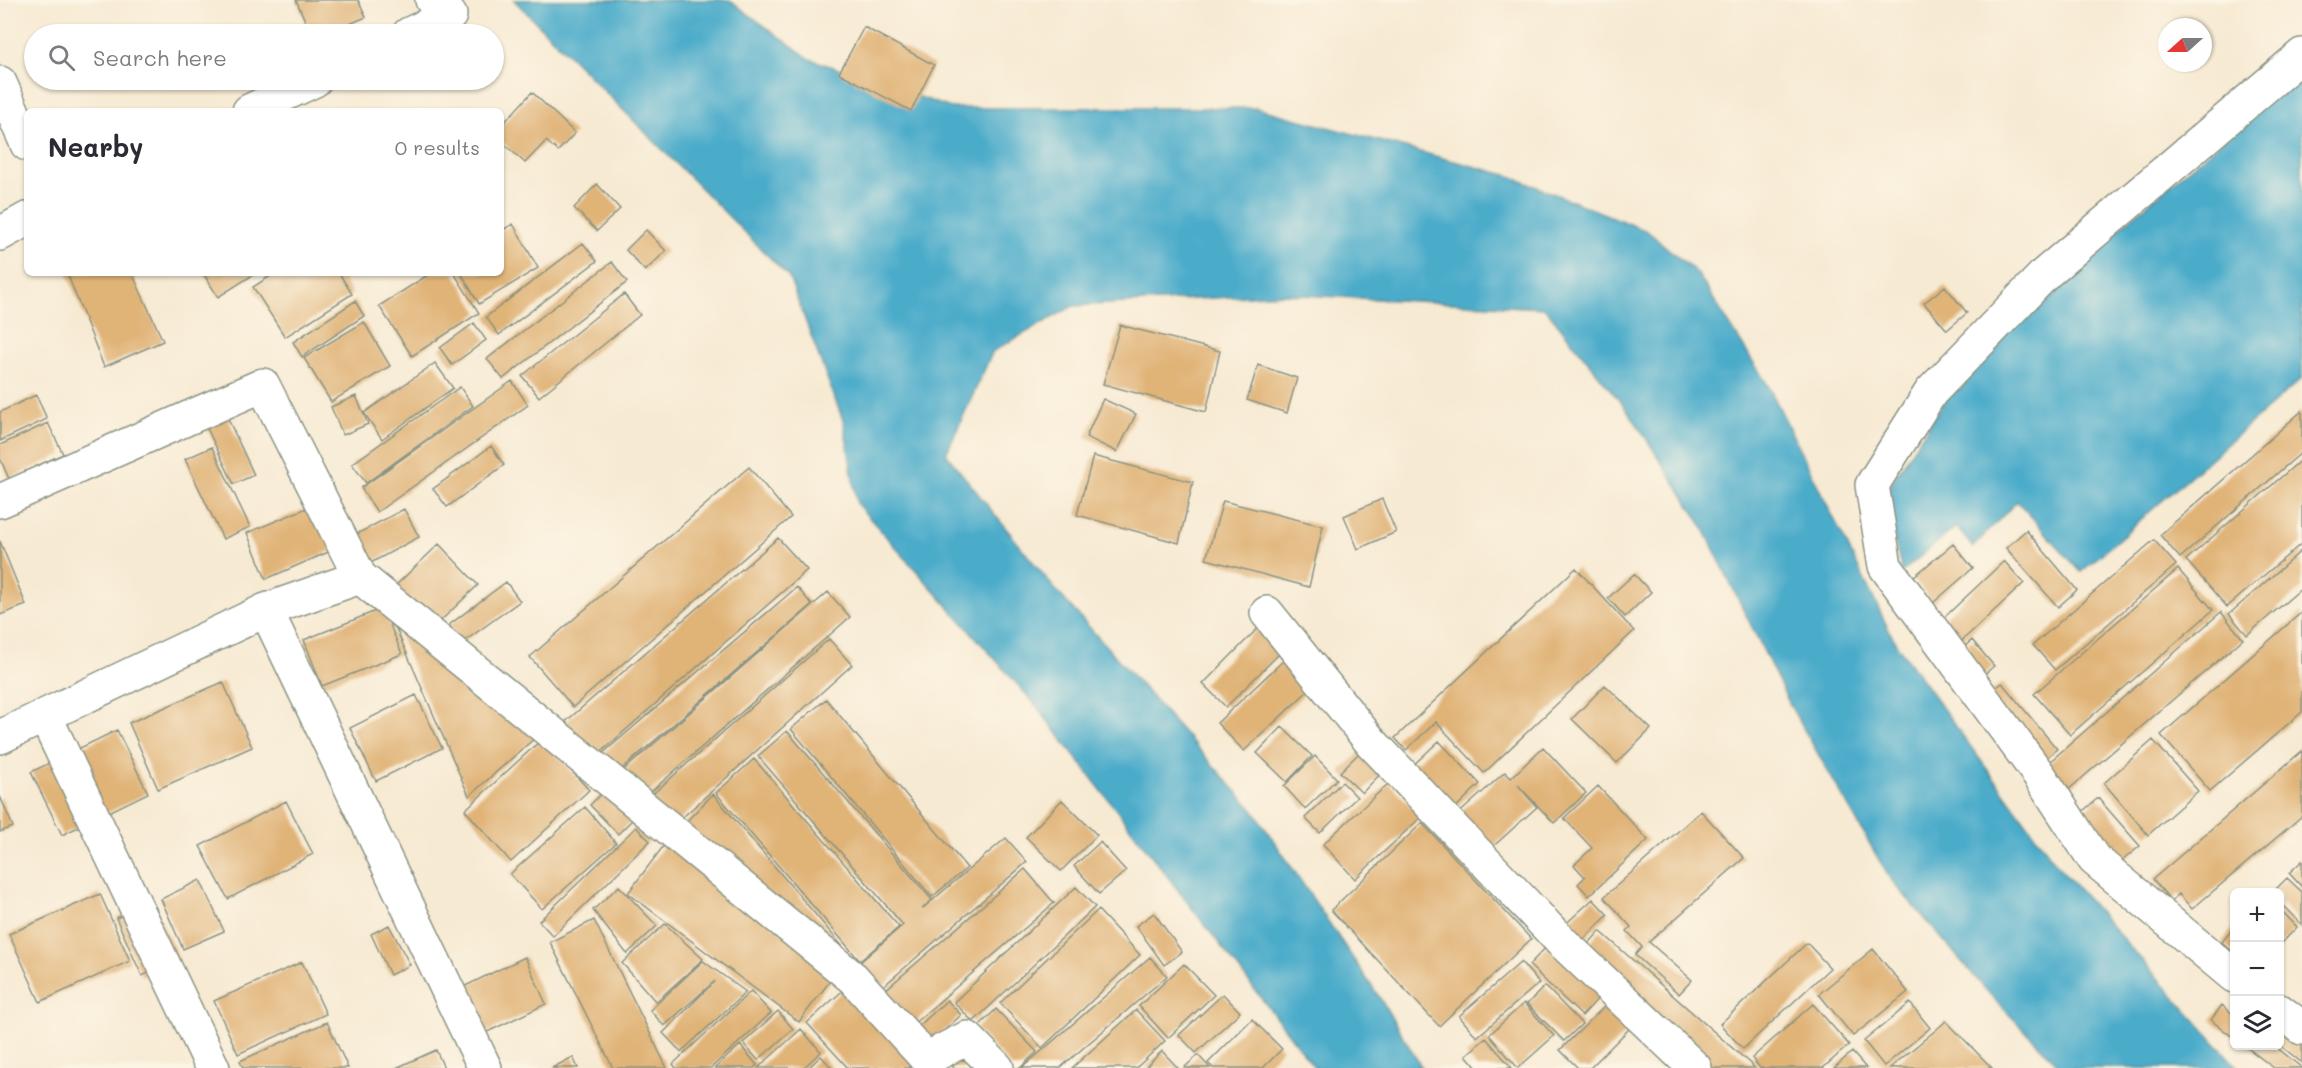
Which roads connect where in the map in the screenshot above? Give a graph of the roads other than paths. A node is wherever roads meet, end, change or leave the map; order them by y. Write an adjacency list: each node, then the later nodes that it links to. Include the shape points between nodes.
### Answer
1 (432, 0): 2 (street, via 450,15)
2 (431, 24)
3 (2302, 55): 16 (street, via 2046,273 1931,392 1872,485 1885,566 2040,776 2094,859)
4 (0, 83): 7 (street)
5 (294, 90): 6 (street)
6 (255, 108)
7 (24, 137)
8 (24, 221): 9 (street)
9 (0, 234)
10 (0, 501): 11 (street, via 262,385)
11 (360, 577): 12 (street); 21 (street, via 853,978 923,1055 932,1056 967,1038)
12 (266, 610): 14 (street); 20 (street)
13 (1267, 613): 22 (street, via 1371,742 1560,940)
14 (45, 716): 15 (street); 19 (street)
15 (0, 737)
16 (2230, 972)
17 (2284, 1014): 18 (street)
18 (2302, 1028)
19 (213, 1068)
20 (485, 1068)
21 (997, 1068)
22 (1695, 1068)

